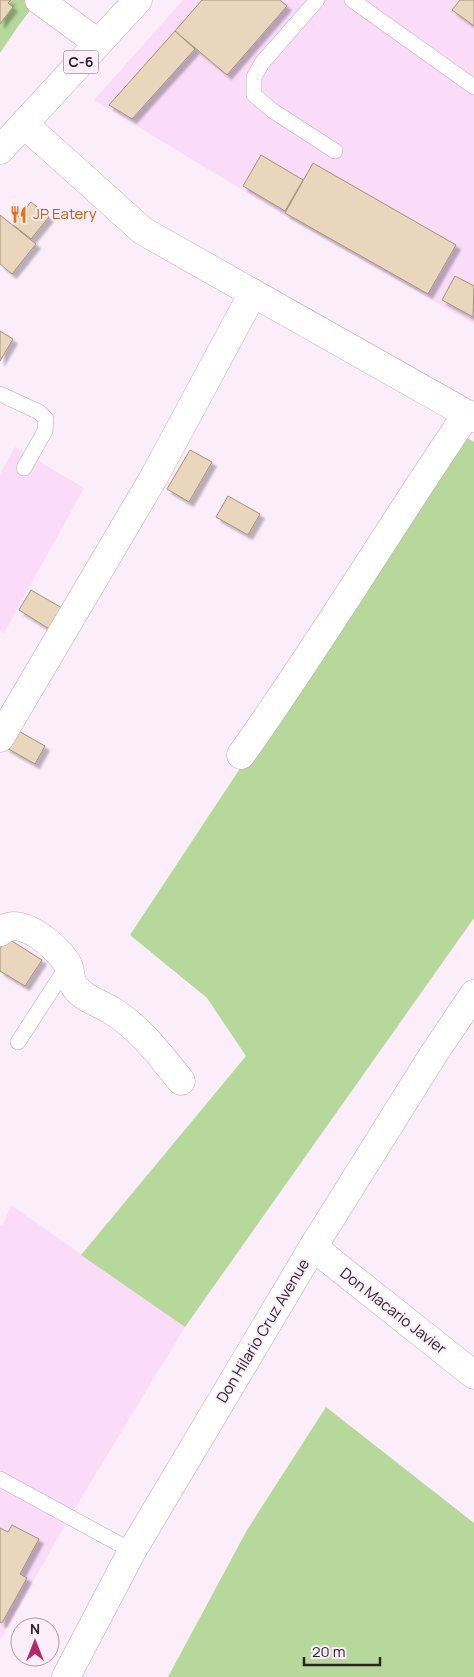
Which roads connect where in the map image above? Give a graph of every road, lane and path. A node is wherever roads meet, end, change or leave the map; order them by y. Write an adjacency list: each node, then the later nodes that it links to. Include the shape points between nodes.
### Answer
1 (39, 0): 5 (street)
2 (138, 0): 5 (street, C-6)
3 (317, 0): 9 (lane, via 262,63 254,77 254,95)
4 (352, 0): 6 (lane)
5 (98, 43): 7 (street, C-6)
6 (474, 87)
7 (24, 124): 8 (street, C-6); 10 (street, via 143,231)
8 (0, 150)
9 (335, 151)
10 (253, 292): 12 (street); 14 (street, via 154,477)
11 (0, 394): 13 (lane, via 40,412 46,418 45,431)
12 (471, 416): 15 (street, via 419,484)
13 (24, 468)
14 (0, 738)
15 (241, 755)
16 (0, 932): 17 (street, via 17,925 28,929 52,946)
17 (68, 966): 19 (lane); 20 (street, via 75,987 146,1038)
18 (474, 994): 21 (street, Don Hilario Cruz Avenue)
19 (18, 1042)
20 (181, 1081)
21 (313, 1247): 22 (street, Don Macario Javier); 24 (street, Don Hilario Cruz Avenue)
22 (474, 1375)
23 (0, 1479): 24 (lane)
24 (132, 1551): 25 (street, Don Hilario Cruz Avenue)
25 (66, 1677)

